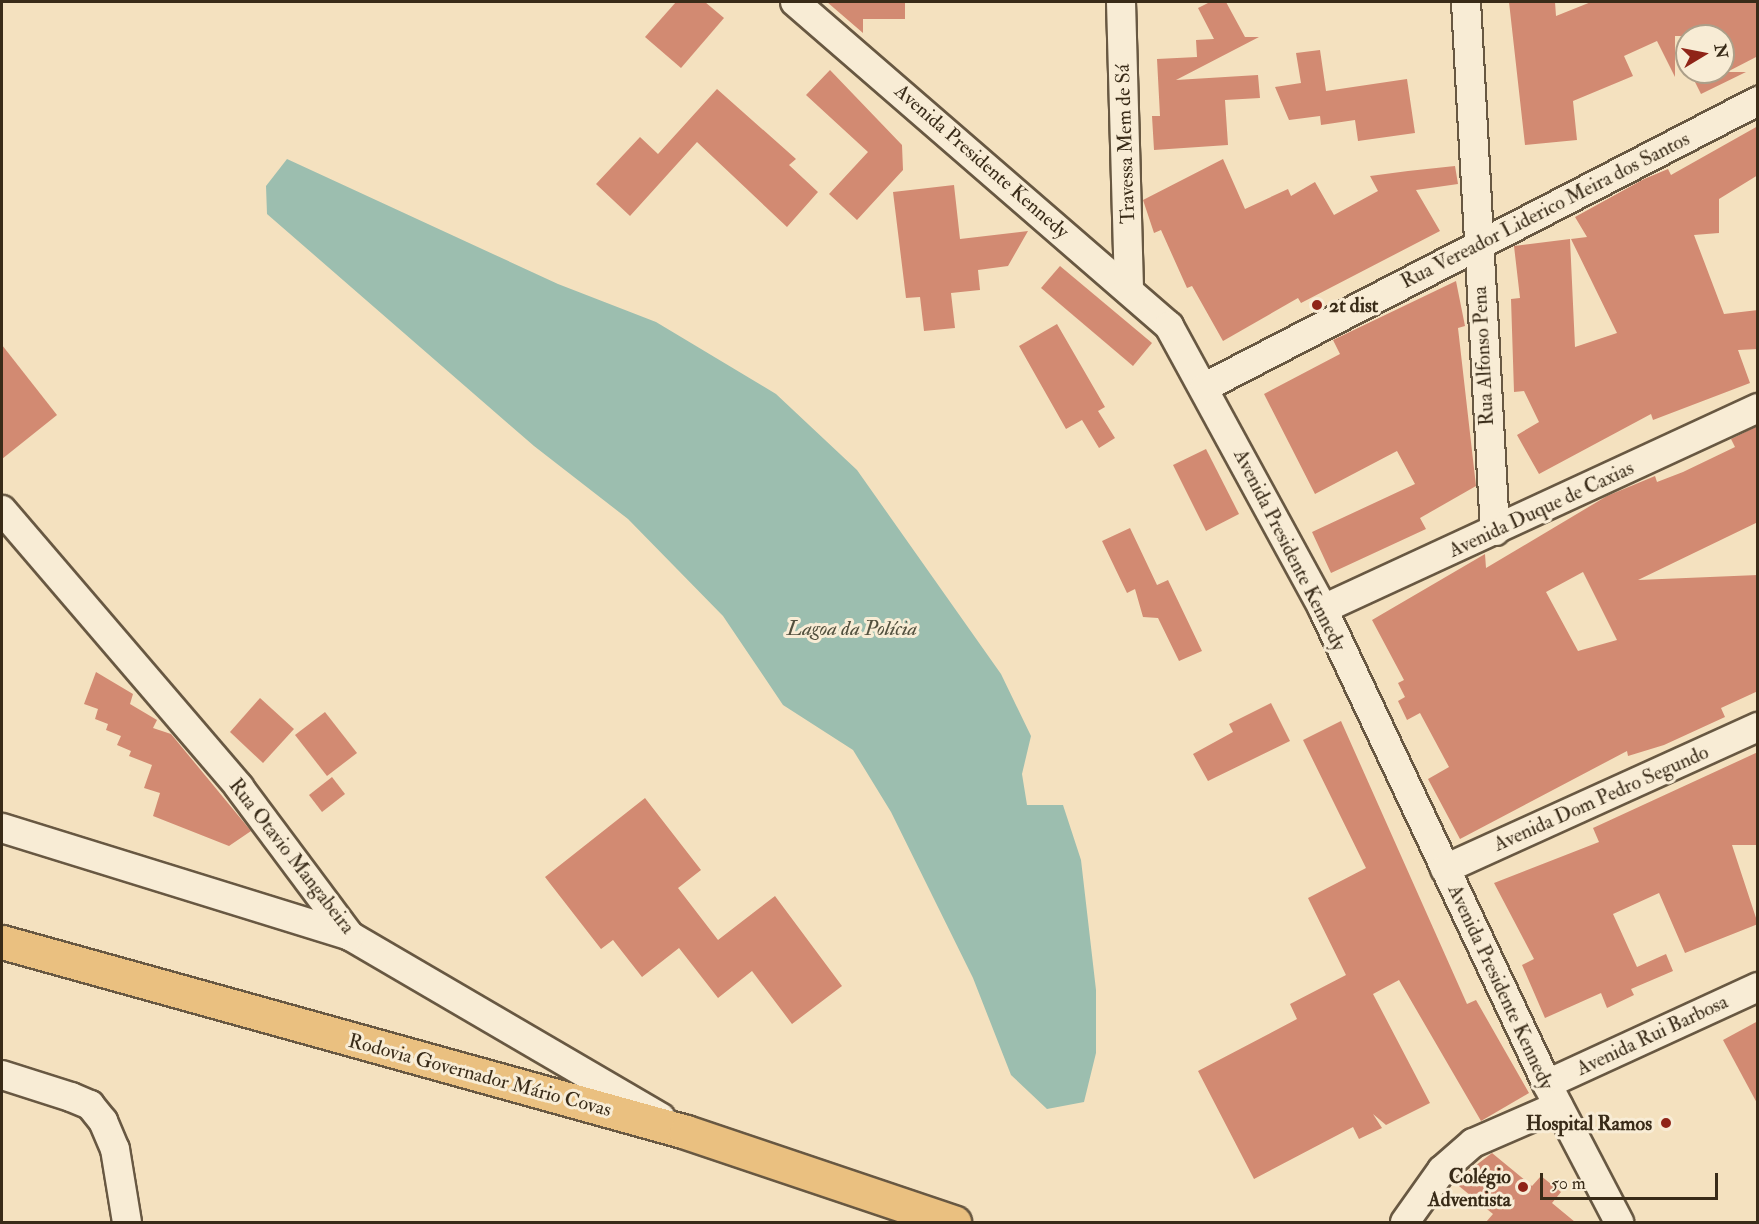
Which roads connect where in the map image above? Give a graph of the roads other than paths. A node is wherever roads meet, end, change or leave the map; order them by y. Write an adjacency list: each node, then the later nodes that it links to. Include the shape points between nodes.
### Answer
1 (795, 2): 6 (street, Avenida Presidente Kennedy)
2 (1121, 2): 6 (street, Travessa Mem de Sá)
3 (1466, 2): 5 (street, Rua Alfonso Pena)
4 (1758, 101): 5 (street, Rua Vereador Liderico Meira dos Santos)
5 (1477, 244): 7 (street, Rua Vereador Liderico Meira dos Santos); 10 (street, Rua Alfonso Pena)
6 (1129, 287): 7 (street, Avenida Presidente Kennedy, via 1169,326)
7 (1205, 387): 11 (street, Avenida Presidente Kennedy)
8 (1758, 408): 10 (street, Avenida Duque de Caxias)
9 (2, 510): 15 (street, Rua Otavio Mangabeira, via 239,786)
10 (1495, 531): 11 (street, Avenida Duque de Caxias)
11 (1323, 609): 14 (street, Avenida Presidente Kennedy)
12 (1758, 727): 14 (street, Avenida Dom Pedro Segundo)
13 (2, 828): 15 (street)
14 (1445, 869): 19 (street, Avenida Presidente Kennedy)
15 (350, 936): 20 (street, Rua Otavio Mangabeira)
16 (2, 942): 20 (highway, Rodovia Governador Mário Covas)
17 (1758, 987): 19 (street, Avenida Rui Barbosa)
18 (2, 1075): 21 (street, via 90,1105 103,1121 115,1149)
19 (1552, 1095): 23 (street, Avenida Rui Barbosa, via 1473,1143 1442,1170); 24 (street, Avenida Presidente Kennedy)
20 (686, 1132): 22 (highway, Rodovia Governador Mário Covas)
21 (126, 1222)
22 (954, 1222)
23 (1405, 1222)
24 (1619, 1222)

